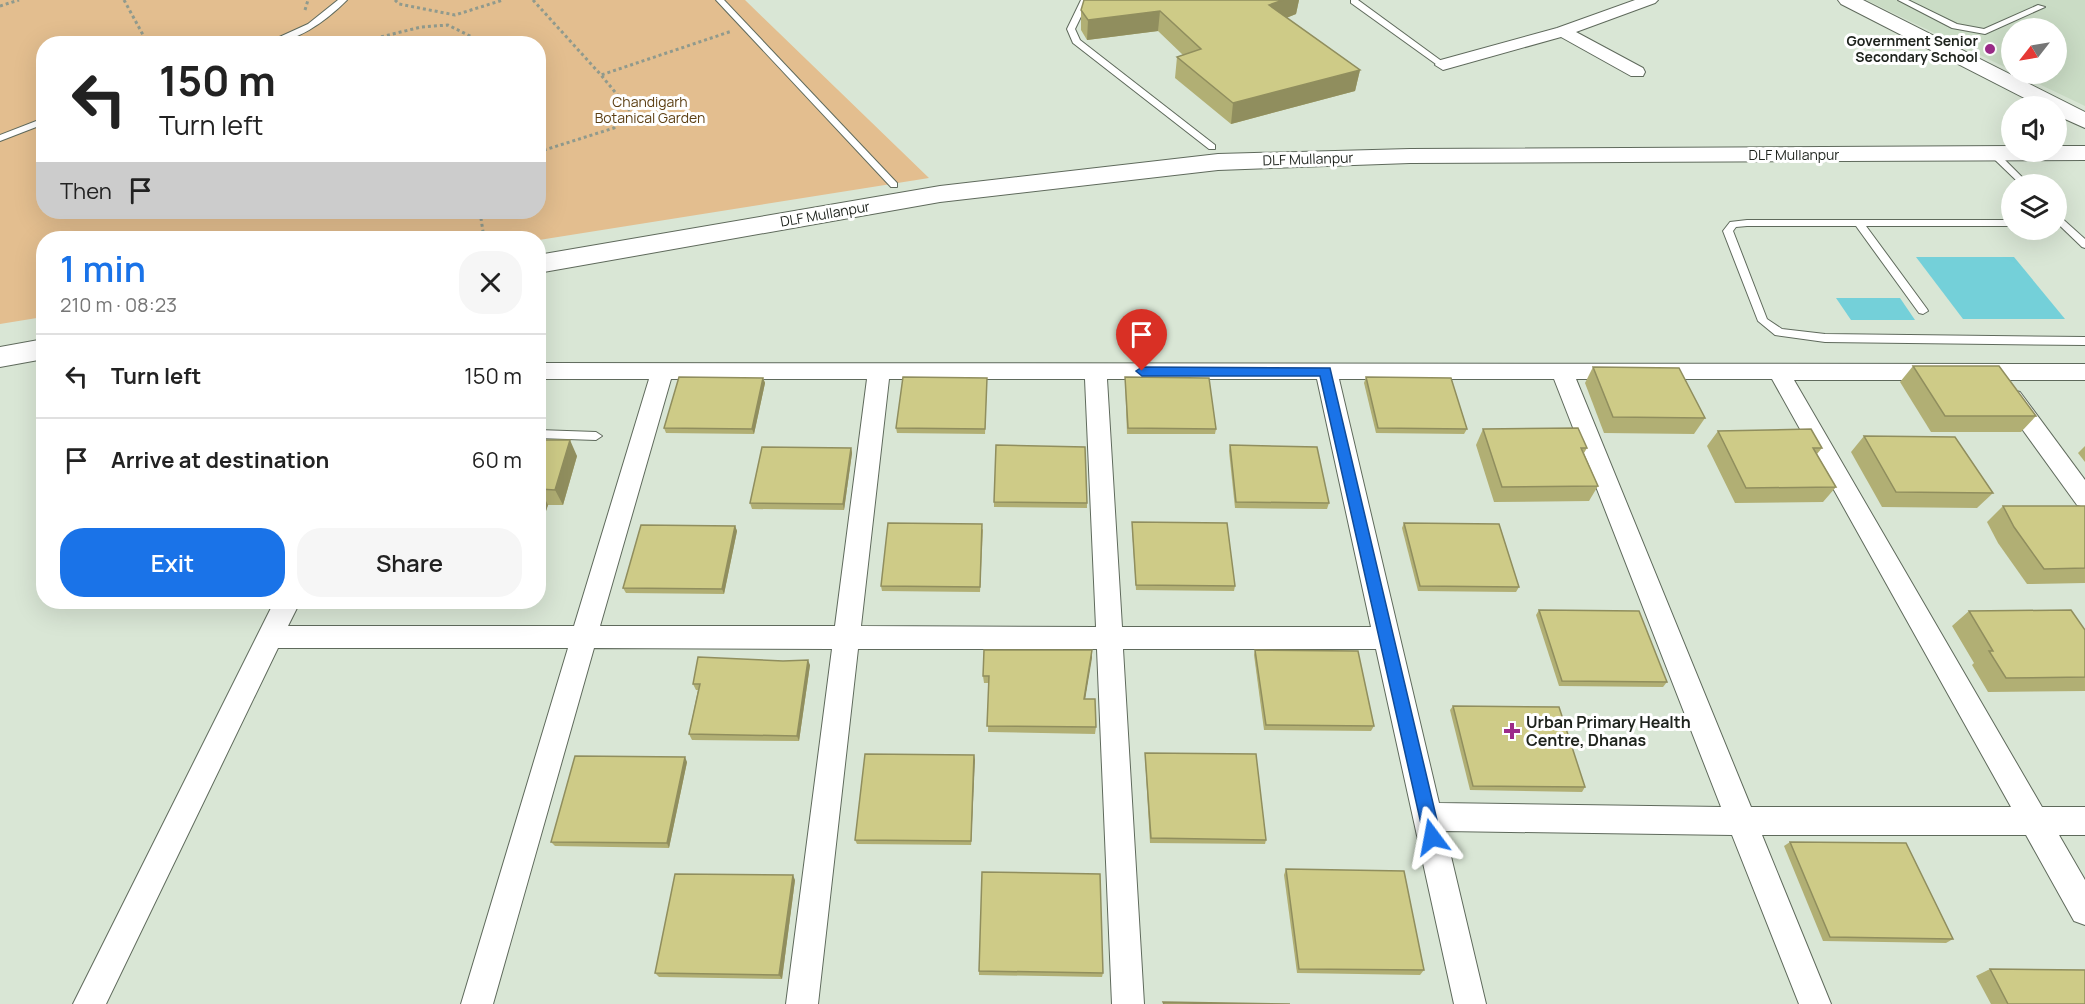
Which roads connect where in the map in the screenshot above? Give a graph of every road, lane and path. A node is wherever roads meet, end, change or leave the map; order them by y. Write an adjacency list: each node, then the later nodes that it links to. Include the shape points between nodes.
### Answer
1 (19, 0): 13 (path)
2 (123, 0): 17 (path)
3 (343, 0): 18 (lane, via 311,26)
4 (395, 0): 5 (path, via 455,15)
5 (503, 0)
6 (533, 0): 23 (path)
7 (720, 0): 15 (lane)
8 (1085, 0): 30 (lane, via 1071,28 1076,41)
9 (1650, 0): 16 (street)
10 (1848, 0): 24 (street)
11 (1902, 0): 14 (lane, via 1955,26 1985,32)
12 (1354, 1): 21 (lane)
13 (0, 6)
14 (2041, 7)
15 (745, 27): 23 (path); 35 (lane)
16 (1563, 31): 21 (street); 22 (street)
17 (143, 36)
18 (287, 36)
19 (384, 36): 20 (path, via 448,25)
20 (470, 36)
21 (1443, 65)
22 (1637, 72)
23 (601, 75): 31 (path, via 628,109 614,128)
24 (2085, 121)
25 (36, 124): 29 (lane)
26 (2001, 135): 30 (main road, DLF Mullanpur, via 1519,139)
27 (2067, 135): 28 (main road)
28 (2085, 135)
29 (0, 138)
30 (1212, 147): 35 (main road, DLF Mullanpur)
31 (546, 149)
32 (2085, 153): 33 (main road, DLF Mullanpur)
33 (1994, 154): 34 (lane); 41 (main road, DLF Mullanpur, via 1422,156 1218,162 940,194)
34 (2015, 174)
35 (894, 185): 40 (main road, DLF Mullanpur)
36 (1859, 223): 37 (lane); 42 (lane); 45 (lane, via 1740,223 1729,227 1728,236 1763,321 1779,332 1808,338)
37 (2001, 223)
38 (2067, 227): 39 (lane)
39 (2085, 244)
40 (546, 246)
41 (546, 263)
42 (1923, 311)
43 (36, 332): 44 (main road)
44 (0, 338)
45 (2085, 341)
46 (36, 351): 47 (main road)
47 (0, 357)
48 (546, 371): 49 (street)
49 (662, 371): 50 (street); 62 (street)
50 (879, 371): 51 (street); 63 (street)
51 (1096, 371): 52 (street); 64 (street)
52 (1326, 371): 53 (street); 65 (street)
53 (1562, 372): 54 (street); 67 (street)
54 (1779, 372): 55 (street); 68 (street)
55 (1992, 372): 56 (street); 59 (street)
56 (2085, 372)
57 (546, 434): 58 (lane)
58 (596, 436)
59 (2085, 498)
60 (284, 609): 61 (street)
61 (270, 638): 62 (street); 71 (street)
62 (584, 638): 63 (street); 72 (street)
63 (846, 638): 64 (street); 73 (street)
64 (1109, 638): 65 (street); 74 (street)
65 (1387, 638): 66 (street)
66 (1427, 817): 67 (street); 75 (street)
67 (1741, 821): 68 (street); 76 (street)
68 (2034, 821): 69 (street); 70 (street)
69 (2085, 821)
70 (2085, 910)
71 (89, 1004)
72 (477, 1004)
73 (802, 1004)
74 (1128, 1004)
75 (1470, 1004)
76 (1815, 1004)

